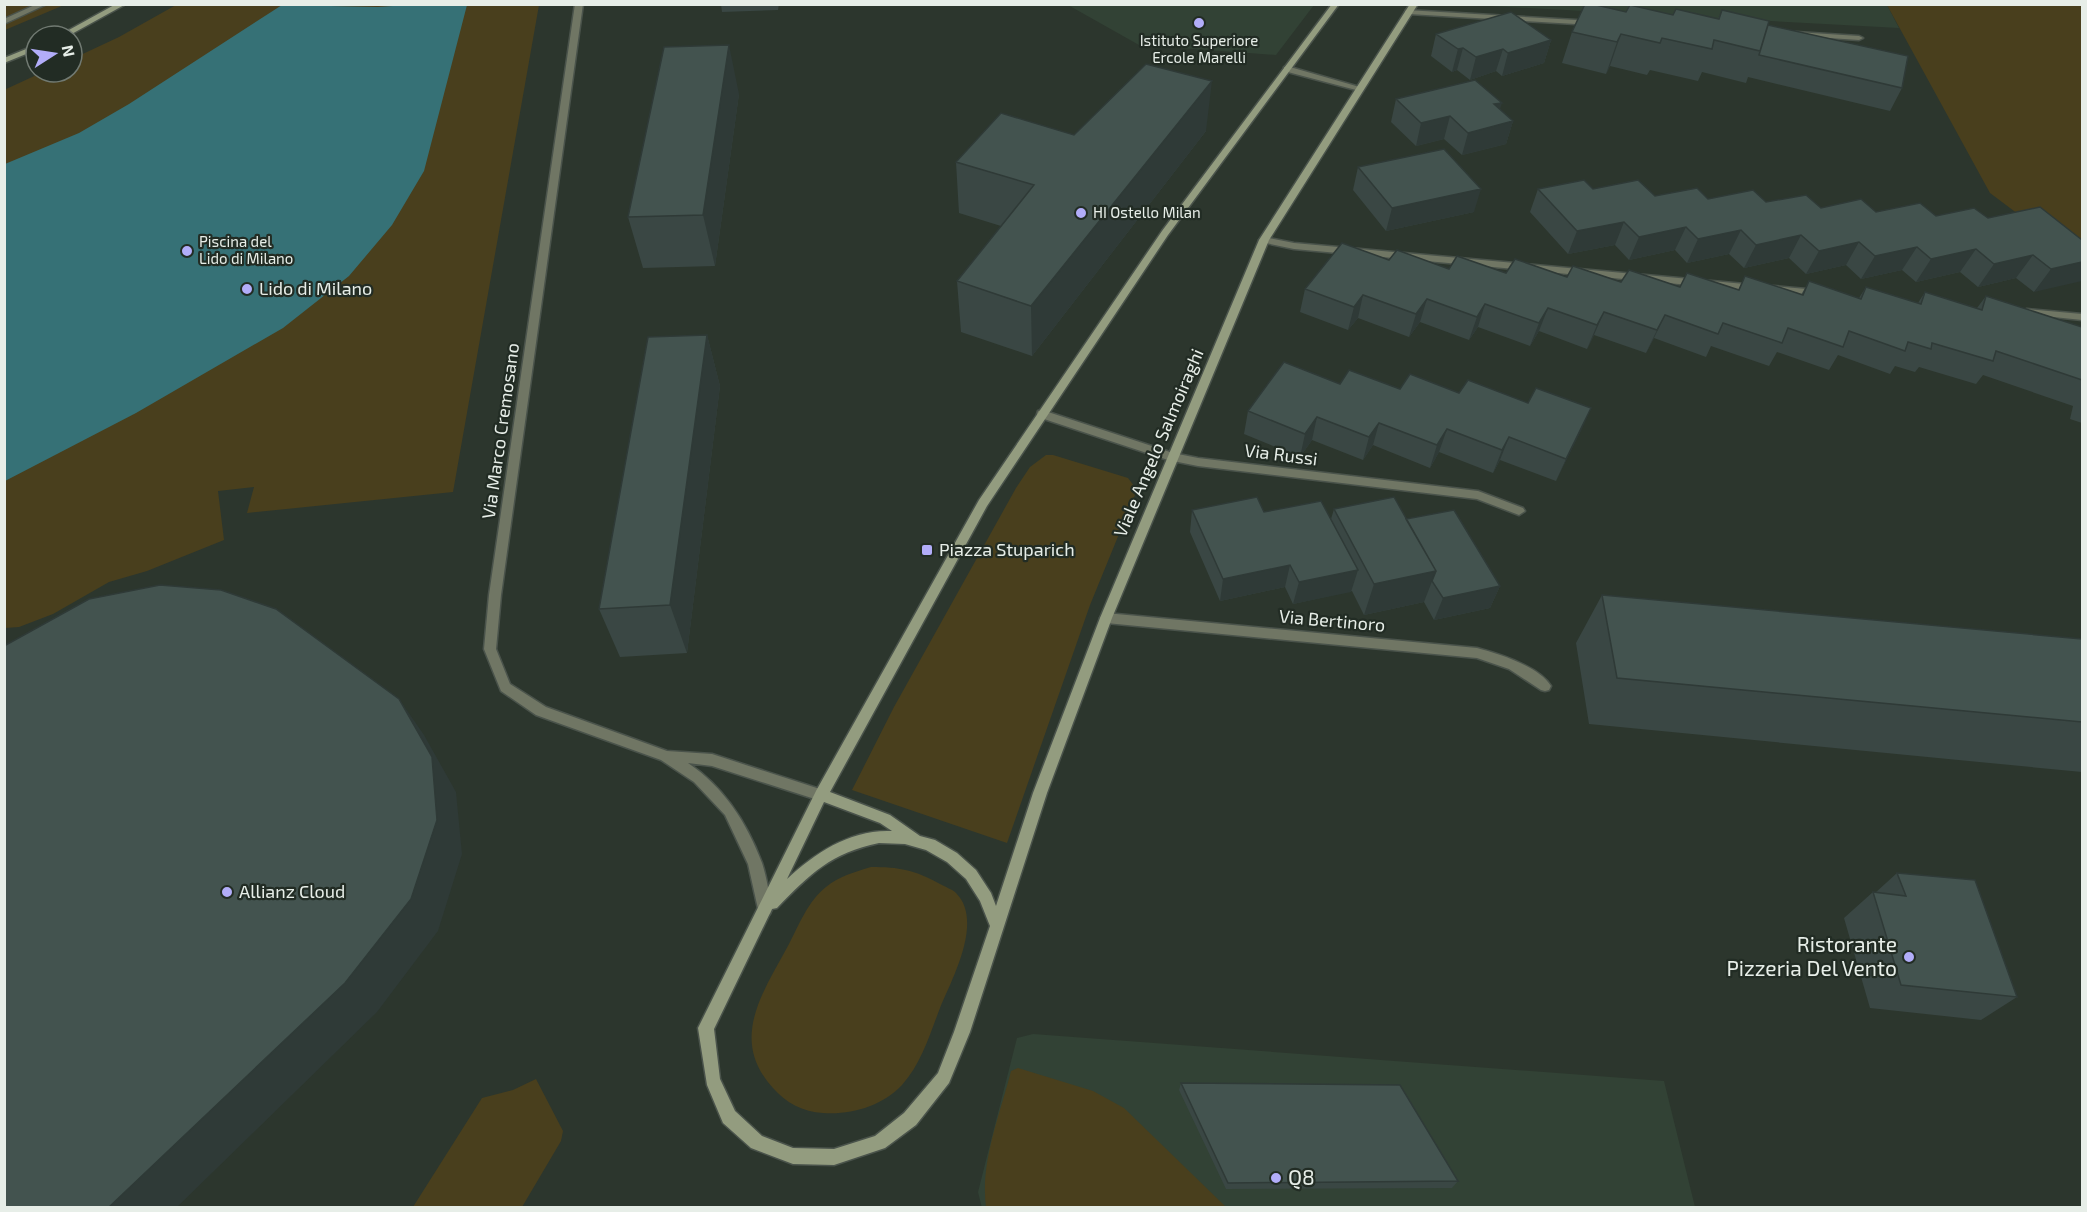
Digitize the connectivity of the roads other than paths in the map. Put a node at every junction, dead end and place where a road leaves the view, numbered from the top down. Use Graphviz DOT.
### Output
graph roads {
  1 [pos="44,4"];
  2 [pos="123,4"];
  3 [pos="579,4"];
  4 [pos="1336,4"];
  5 [pos="1411,8"];
  6 [pos="4,22"];
  7 [pos="1603,23"];
  8 [pos="84,24"];
  9 [pos="1789,34"];
  10 [pos="1859,38"];
  11 [pos="24,52"];
  12 [pos="4,61"];
  13 [pos="1287,69"];
  14 [pos="1359,88"];
  15 [pos="1264,240"];
  16 [pos="1832,295"];
  17 [pos="2011,311"];
  18 [pos="2082,317"];
  19 [pos="1042,414"];
  20 [pos="1172,457"];
  21 [pos="1519,511"];
  22 [pos="1106,618"];
  23 [pos="1545,686"];
  24 [pos="666,756"];
  25 [pos="821,795"];
  26 [pos="916,840"];
  27 [pos="765,909"];
  28 [pos="996,925"];
  1 -- 6 [label="street"];
  2 -- 8 [label="street"];
  3 -- 24 [label="street, Via Marco Cremosano"];
  4 -- 13 [label="street"];
  5 -- 7 [label="street"];
  5 -- 14 [label="street, Viale Angelo Salmoiraghi"];
  9 -- 10 [label="street"];
  11 -- 12 [label="street"];
  13 -- 14 [label="street"];
  13 -- 19 [label="street"];
  14 -- 15 [label="street, Viale Angelo Salmoiraghi"];
  15 -- 16 [label="street"];
  15 -- 20 [label="street, Viale Angelo Salmoiraghi"];
  17 -- 18 [label="street"];
  19 -- 20 [label="street, Via Russi"];
  19 -- 25 [label="street"];
  20 -- 21 [label="street, Via Russi"];
  20 -- 22 [label="street, Viale Angelo Salmoiraghi"];
  22 -- 23 [label="street, Via Bertinoro"];
  22 -- 28 [label="street, Viale Angelo Salmoiraghi"];
  24 -- 25 [label="street"];
  24 -- 27 [label="street"];
  25 -- 26 [label="street"];
  25 -- 27 [label="street"];
  26 -- 27 [label="street"];
  26 -- 28 [label="street"];
  27 -- 28 [label="street, Viale Angelo Salmoiraghi"];
}
